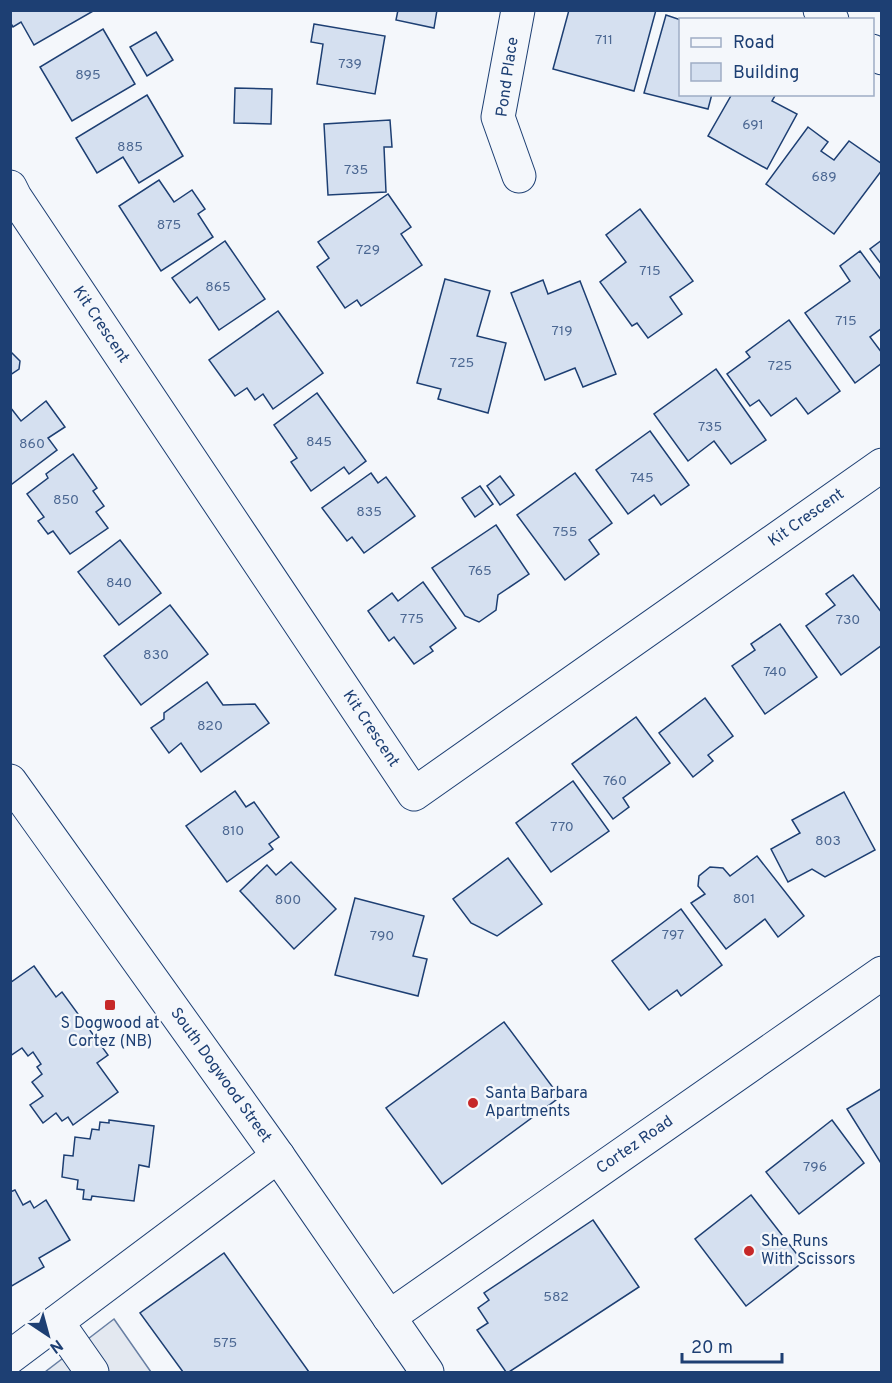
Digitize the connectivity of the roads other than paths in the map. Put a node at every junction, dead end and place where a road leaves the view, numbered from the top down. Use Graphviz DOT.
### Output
graph roads {
  1 [pos="518,10"];
  2 [pos="519,176"];
  3 [pos="10,187"];
  4 [pos="882,465"];
  5 [pos="10,782"];
  6 [pos="882,973"];
  7 [pos="278,1156"];
  8 [pos="389,1317"];
  9 [pos="57,1322"];
  10 [pos="10,1357"];
  11 [pos="92,1372"];
  12 [pos="427,1372"];
  1 -- 2 [label="street, Pond Place"];
  3 -- 4 [label="street, Kit Crescent"];
  5 -- 7 [label="street, South Dogwood Street"];
  6 -- 8 [label="street, Cortez Road"];
  7 -- 8 [label="street, South Dogwood Street"];
  7 -- 9 [label="street"];
  8 -- 12 [label="street, South Dogwood Street"];
  9 -- 10 [label="street"];
  9 -- 11 [label="street"];
}
